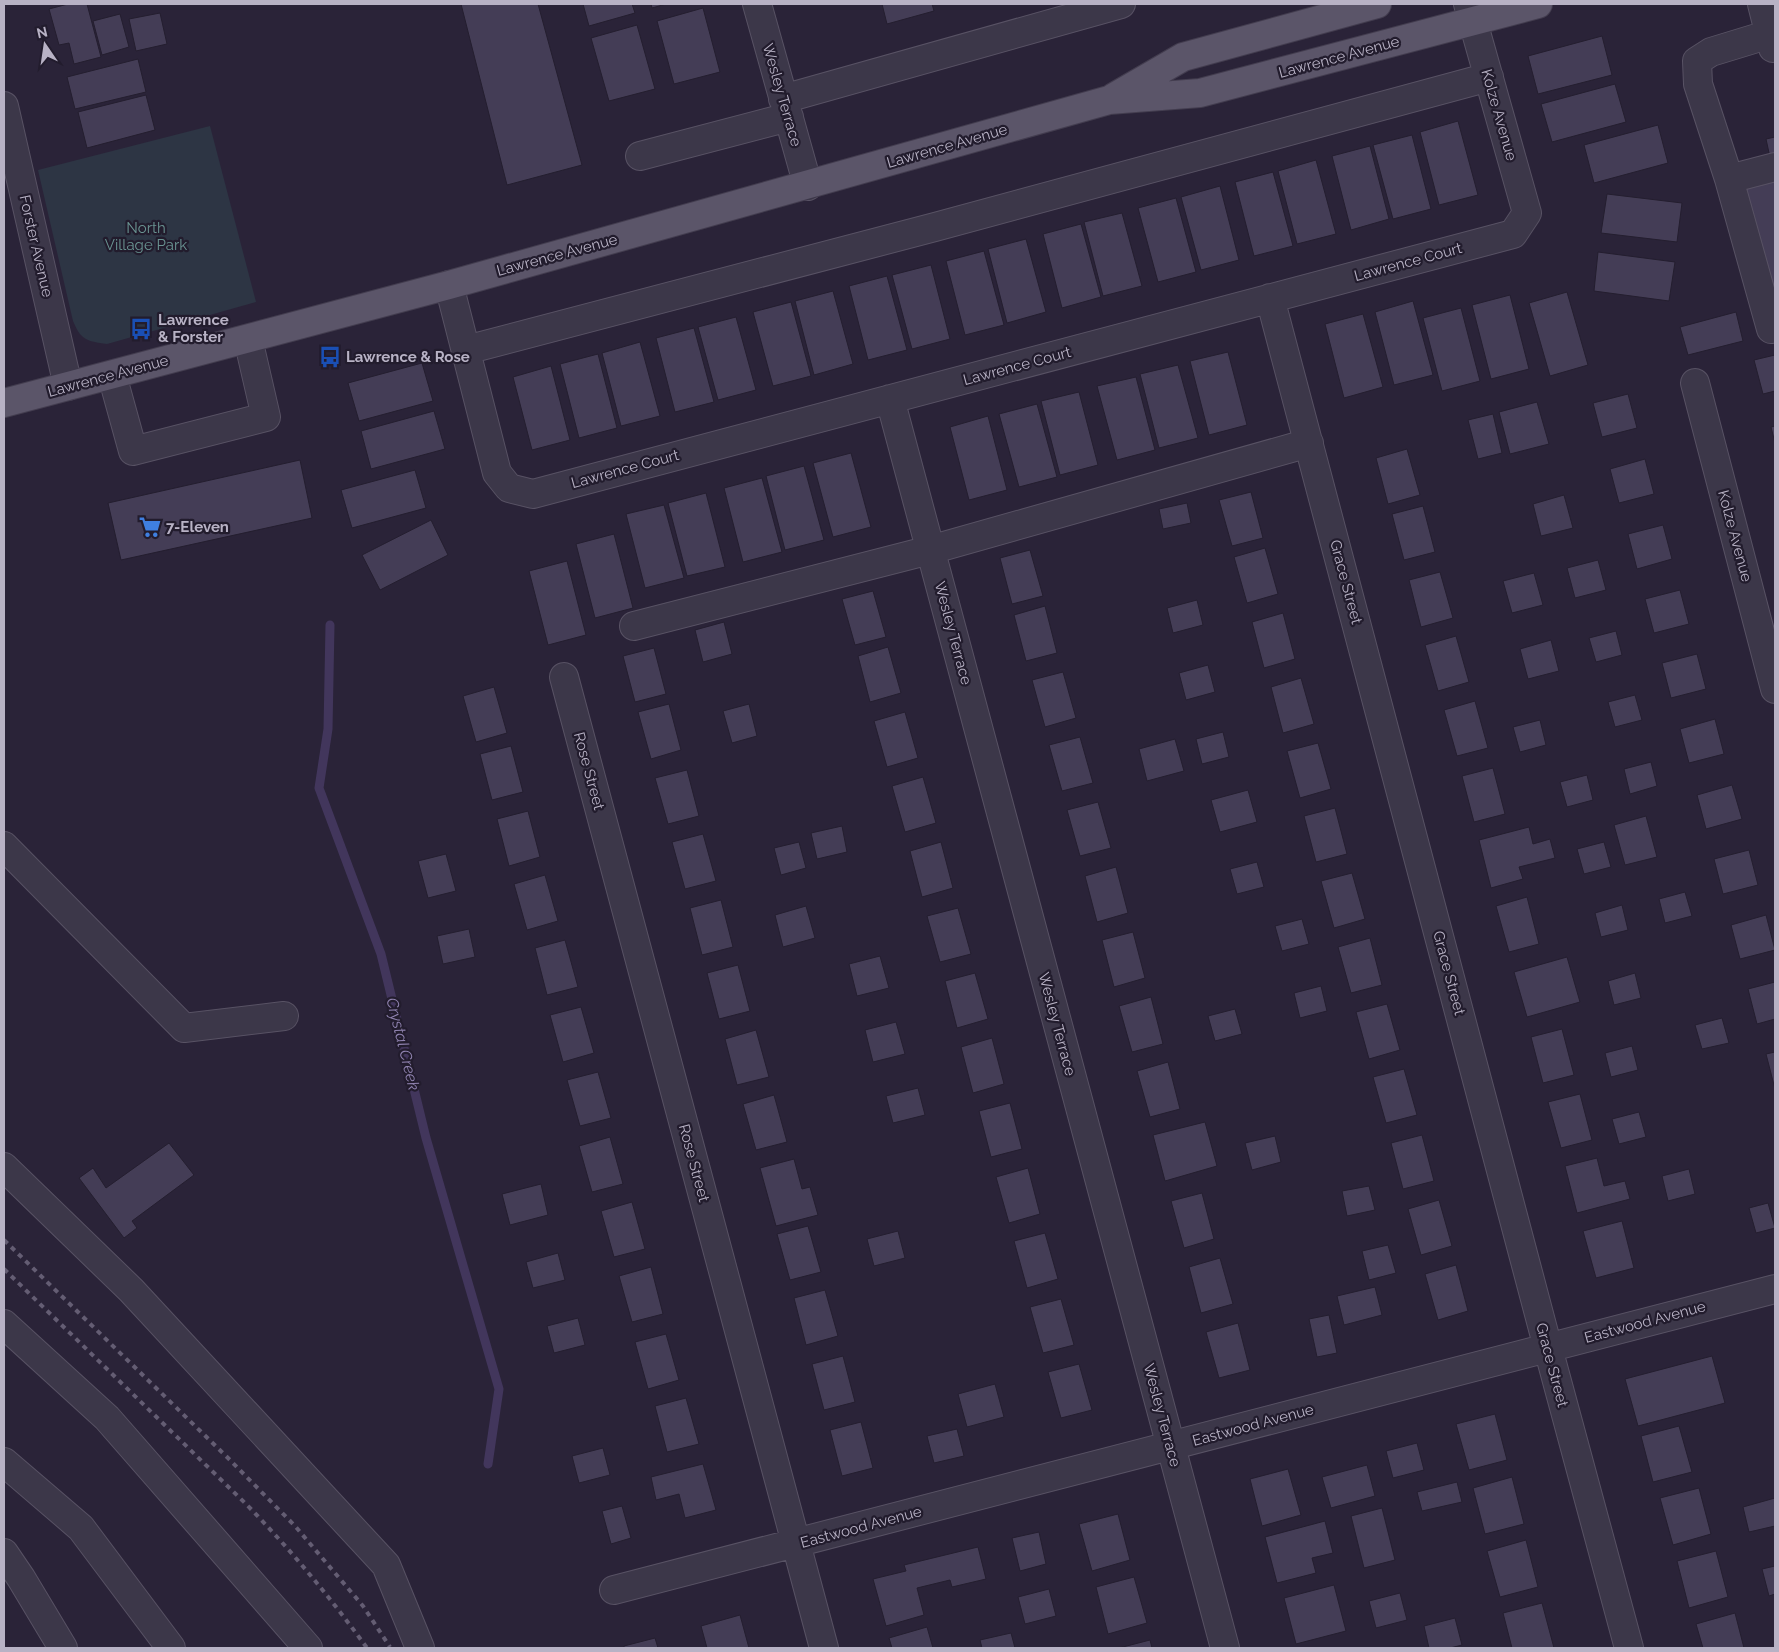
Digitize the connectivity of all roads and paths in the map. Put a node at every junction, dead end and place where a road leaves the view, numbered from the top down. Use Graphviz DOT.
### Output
graph roads {
  1 [pos="757,4"];
  2 [pos="1121,4"];
  3 [pos="1377,4"];
  4 [pos="1538,4"];
  5 [pos="1471,13"];
  6 [pos="1770,27"];
  7 [pos="1489,77"];
  8 [pos="1109,100"];
  9 [pos="4,106"];
  10 [pos="786,108"];
  11 [pos="640,156"];
  12 [pos="1775,167"];
  13 [pos="1729,178"];
  14 [pos="808,186"];
  15 [pos="1519,224"];
  16 [pos="449,285"];
  17 [pos="1270,298"];
  18 [pos="1775,328"];
  19 [pos="248,339"];
  20 [pos="466,350"];
  21 [pos="112,375"];
  22 [pos="1695,383"];
  23 [pos="68,386"];
  24 [pos="890,399"];
  25 [pos="4,403"];
  26 [pos="1309,443"];
  27 [pos="930,550"];
  28 [pos="634,626"];
  29 [pos="564,677"];
  30 [pos="1775,689"];
  31 [pos="4,846"];
  32 [pos="284,1016"];
  33 [pos="4,1167"];
  34 [pos="1775,1289"];
  35 [pos="4,1324"];
  36 [pos="1548,1348"];
  37 [pos="1170,1446"];
  38 [pos="4,1462"];
  39 [pos="796,1544"];
  40 [pos="4,1553"];
  41 [pos="614,1590"];
  42 [pos="63,1648"];
  43 [pos="171,1648"];
  44 [pos="308,1648"];
  45 [pos="420,1648"];
  46 [pos="824,1648"];
  47 [pos="1225,1648"];
  48 [pos="1629,1648"];
  1 -- 10 [label="street, Wesley Terrace"];
  2 -- 10 [label="street"];
  3 -- 8 [label="main road, Lawrence Avenue"];
  4 -- 5 [label="main road, Lawrence Avenue"];
  5 -- 7 [label="street, Kolze Avenue"];
  5 -- 8 [label="main road, Lawrence Avenue"];
  6 -- 13 [label="street"];
  7 -- 15 [label="street, Kolze Avenue"];
  7 -- 20 [label="street"];
  8 -- 14 [label="main road, Lawrence Avenue"];
  9 -- 23 [label="street, Forster Avenue"];
  10 -- 11 [label="street"];
  10 -- 14 [label="street, Wesley Terrace"];
  12 -- 13 [label="street"];
  13 -- 18 [label="street"];
  14 -- 16 [label="main road, Lawrence Avenue"];
  15 -- 17 [label="street, Lawrence Court"];
  16 -- 19 [label="main road, Lawrence Avenue"];
  16 -- 20 [label="street"];
  17 -- 24 [label="street, Lawrence Court"];
  17 -- 26 [label="street, Grace Street"];
  19 -- 21 [label="main road, Lawrence Avenue"];
  19 -- 21 [label="street"];
  20 -- 24 [label="street, Lawrence Court"];
  21 -- 23 [label="main road, Lawrence Avenue"];
  22 -- 30 [label="street, Kolze Avenue"];
  23 -- 25 [label="main road, Lawrence Avenue"];
  24 -- 27 [label="street, Wesley Terrace"];
  26 -- 27 [label="street"];
  26 -- 36 [label="street, Grace Street"];
  27 -- 28 [label="street"];
  27 -- 37 [label="street, Wesley Terrace"];
  29 -- 39 [label="street, Rose Street"];
  31 -- 32 [label="street"];
  33 -- 45 [label="street"];
  34 -- 36 [label="street, Eastwood Avenue"];
  35 -- 44 [label="street"];
  36 -- 37 [label="street, Eastwood Avenue"];
  36 -- 48 [label="street, Grace Street"];
  37 -- 39 [label="street, Eastwood Avenue"];
  37 -- 47 [label="street, Wesley Terrace"];
  38 -- 43 [label="street"];
  39 -- 41 [label="street, Eastwood Avenue"];
  39 -- 46 [label="street, Rose Street"];
  40 -- 42 [label="street"];
}
